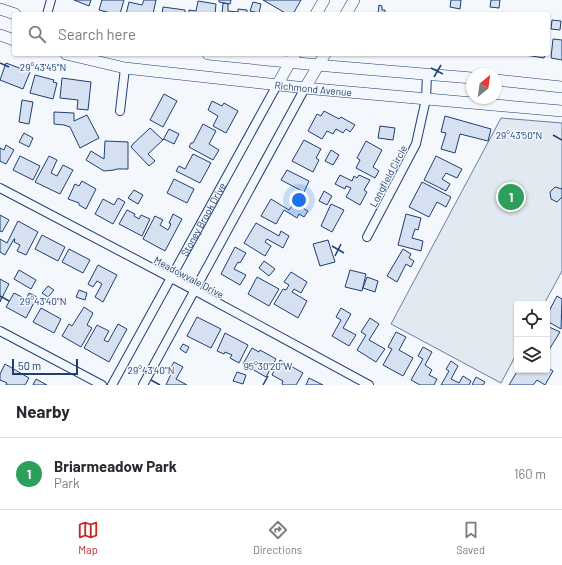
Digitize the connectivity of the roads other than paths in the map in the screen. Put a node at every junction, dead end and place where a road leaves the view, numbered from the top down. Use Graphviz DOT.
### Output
graph roads {
  1 [pos="51,0"];
  2 [pos="324,0"];
  3 [pos="354,0"];
  4 [pos="0,9"];
  5 [pos="47,12"];
  6 [pos="317,12"];
  7 [pos="347,12"];
  8 [pos="12,13"];
  9 [pos="0,35"];
  10 [pos="12,39"];
  11 [pos="74,56"];
  12 [pos="250,56"];
  13 [pos="324,56"];
  14 [pos="293,58"];
  15 [pos="319,65"];
  16 [pos="125,68"];
  17 [pos="427,74"];
  18 [pos="466,77"];
  19 [pos="502,81"];
  20 [pos="277,84"];
  21 [pos="562,87"];
  22 [pos="305,88"];
  23 [pos="426,99"];
  24 [pos="120,111"];
  25 [pos="562,111"];
  26 [pos="0,188"];
  27 [pos="367,237"];
  28 [pos="171,278"];
  29 [pos="194,290"];
  30 [pos="0,331"];
  31 [pos="102,385"];
  32 [pos="112,385"];
  33 [pos="143,385"];
  34 [pos="369,385"];
  1 -- 5 [label="street"];
  2 -- 6 [label="main road"];
  3 -- 7 [label="main road"];
  4 -- 8 [label="main road"];
  9 -- 10 [label="main road"];
  11 -- 16 [label="main road, Richmond Avenue"];
  12 -- 14 [label="main road"];
  13 -- 15 [label="main road"];
  14 -- 15 [label="main road"];
  14 -- 20 [label="main road, Stoney Brook Drive"];
  15 -- 17 [label="main road"];
  15 -- 22 [label="main road"];
  16 -- 20 [label="main road, Richmond Avenue"];
  16 -- 24 [label="street"];
  17 -- 18 [label="main road"];
  17 -- 23 [label="street, Longfield Circle"];
  19 -- 21 [label="main road"];
  20 -- 22 [label="main road, Richmond Avenue"];
  20 -- 28 [label="street, Stoney Brook Drive"];
  22 -- 23 [label="main road, Richmond Avenue"];
  22 -- 29 [label="street"];
  23 -- 25 [label="main road, Richmond Avenue"];
  23 -- 27 [label="street, Longfield Circle"];
  26 -- 28 [label="street, Meadowvale Drive"];
  28 -- 29 [label="street, Meadowvale Drive"];
  28 -- 32 [label="street, Stoney Brook Drive"];
  29 -- 33 [label="street"];
  29 -- 34 [label="street, Meadowvale Drive"];
  30 -- 31 [label="street"];
}
